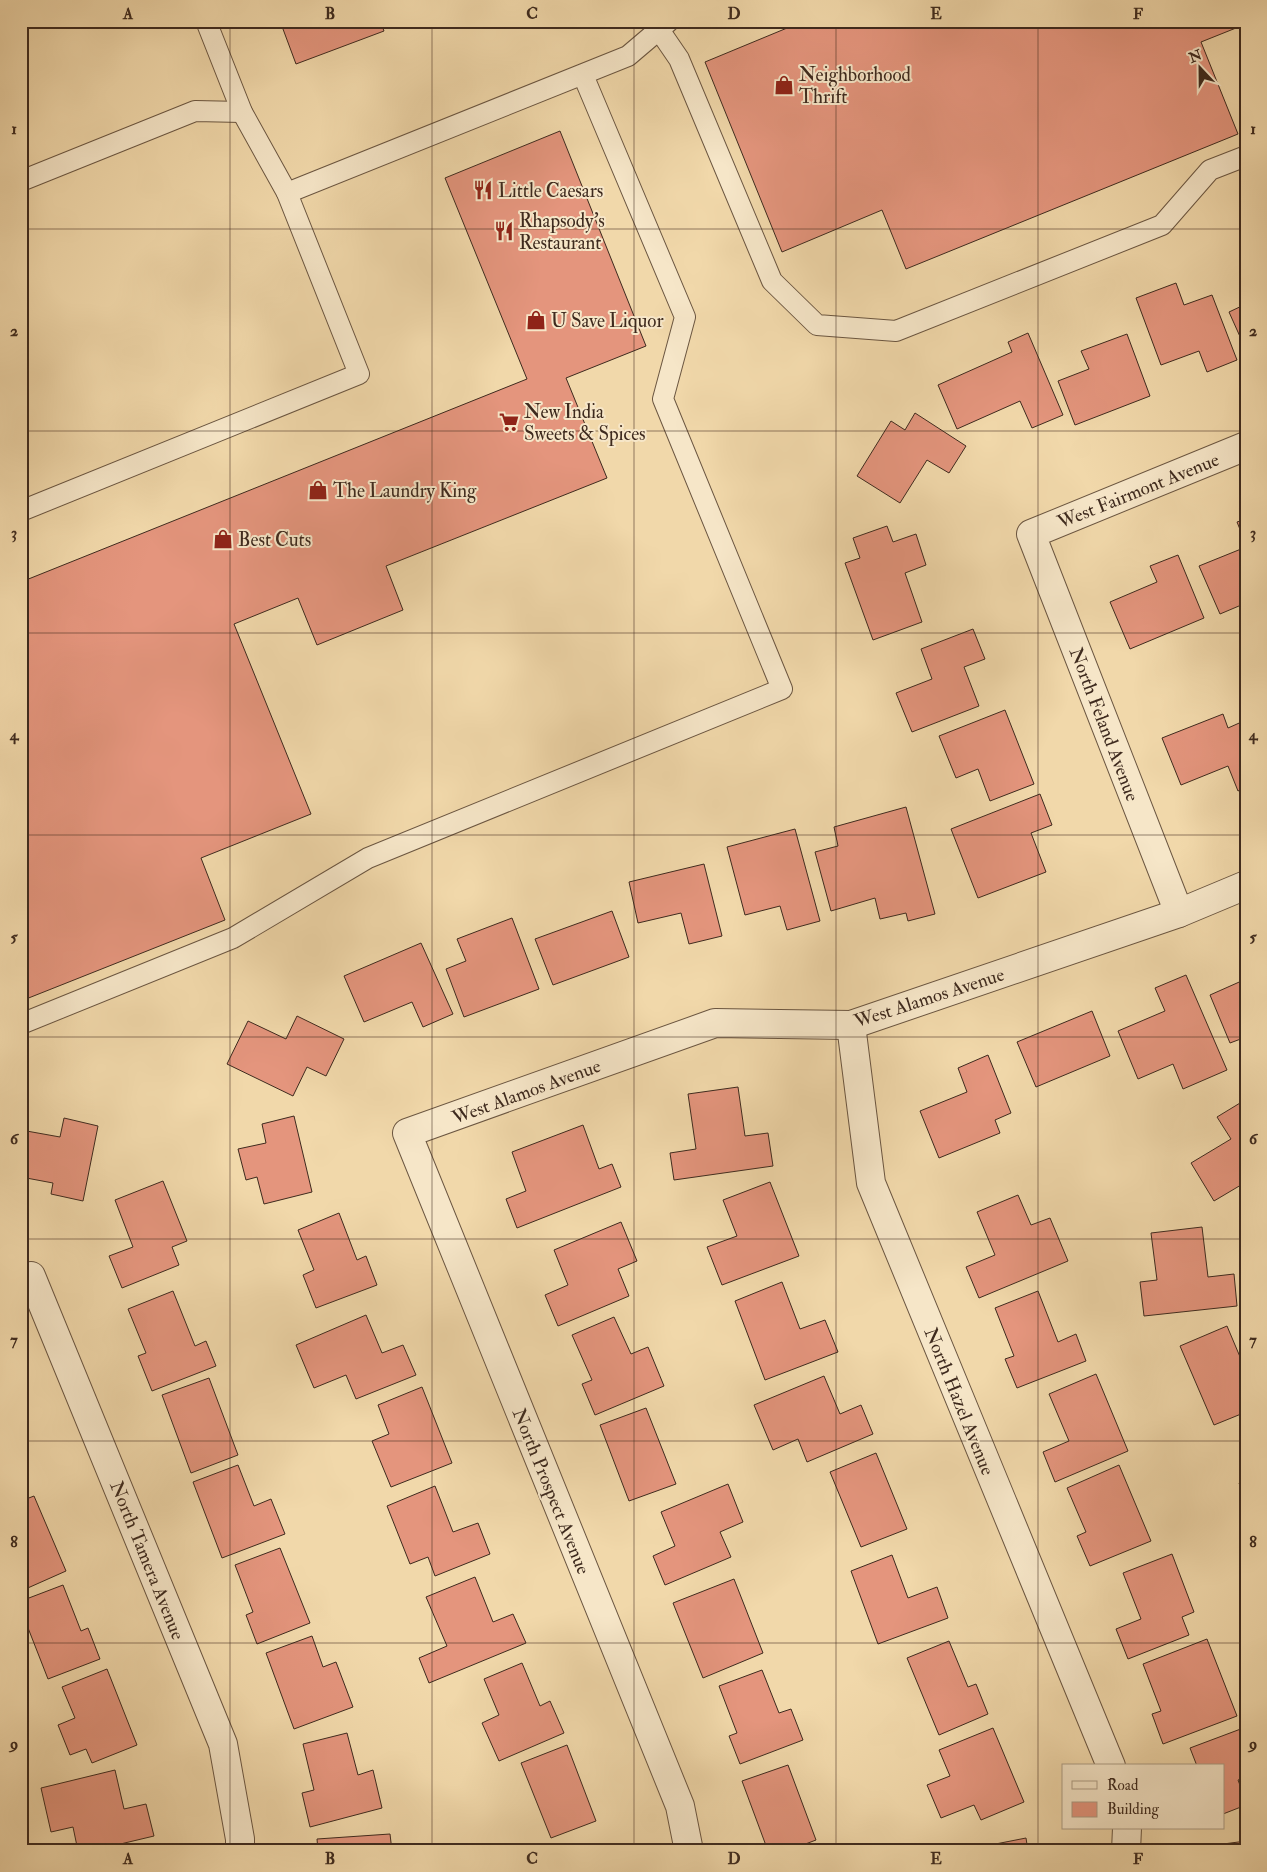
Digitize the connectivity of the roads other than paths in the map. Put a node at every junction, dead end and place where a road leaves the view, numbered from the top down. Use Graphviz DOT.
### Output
graph roads {
  1 [pos="206,21"];
  2 [pos="660,24"];
  3 [pos="583,75"];
  4 [pos="242,112"];
  5 [pos="1246,156"];
  6 [pos="21,182"];
  7 [pos="287,193"];
  8 [pos="1246,446"];
  9 [pos="21,511"];
  10 [pos="1031,534"];
  11 [pos="1246,885"];
  12 [pos="1179,913"];
  13 [pos="21,1024"];
  14 [pos="851,1025"];
  15 [pos="407,1134"];
  16 [pos="26,1278"];
  17 [pos="1110,1764"];
  18 [pos="1127,1830"];
  19 [pos="240,1851"];
  20 [pos="689,1851"];
  21 [pos="1126,1851"];
  1 -- 4 [label="lane"];
  2 -- 3 [label="lane"];
  2 -- 5 [label="lane"];
  3 -- 7 [label="lane"];
  3 -- 13 [label="lane"];
  4 -- 6 [label="lane"];
  4 -- 7 [label="lane"];
  7 -- 9 [label="lane"];
  8 -- 10 [label="street, West Fairmont Avenue"];
  10 -- 12 [label="street, North Feland Avenue"];
  11 -- 12 [label="street, West Alamos Avenue"];
  12 -- 14 [label="street, West Alamos Avenue"];
  14 -- 15 [label="street, West Alamos Avenue"];
  14 -- 17 [label="street, North Hazel Avenue"];
  15 -- 20 [label="street, North Prospect Avenue"];
  16 -- 19 [label="street, North Tamera Avenue"];
  18 -- 21 [label="street"];
}
